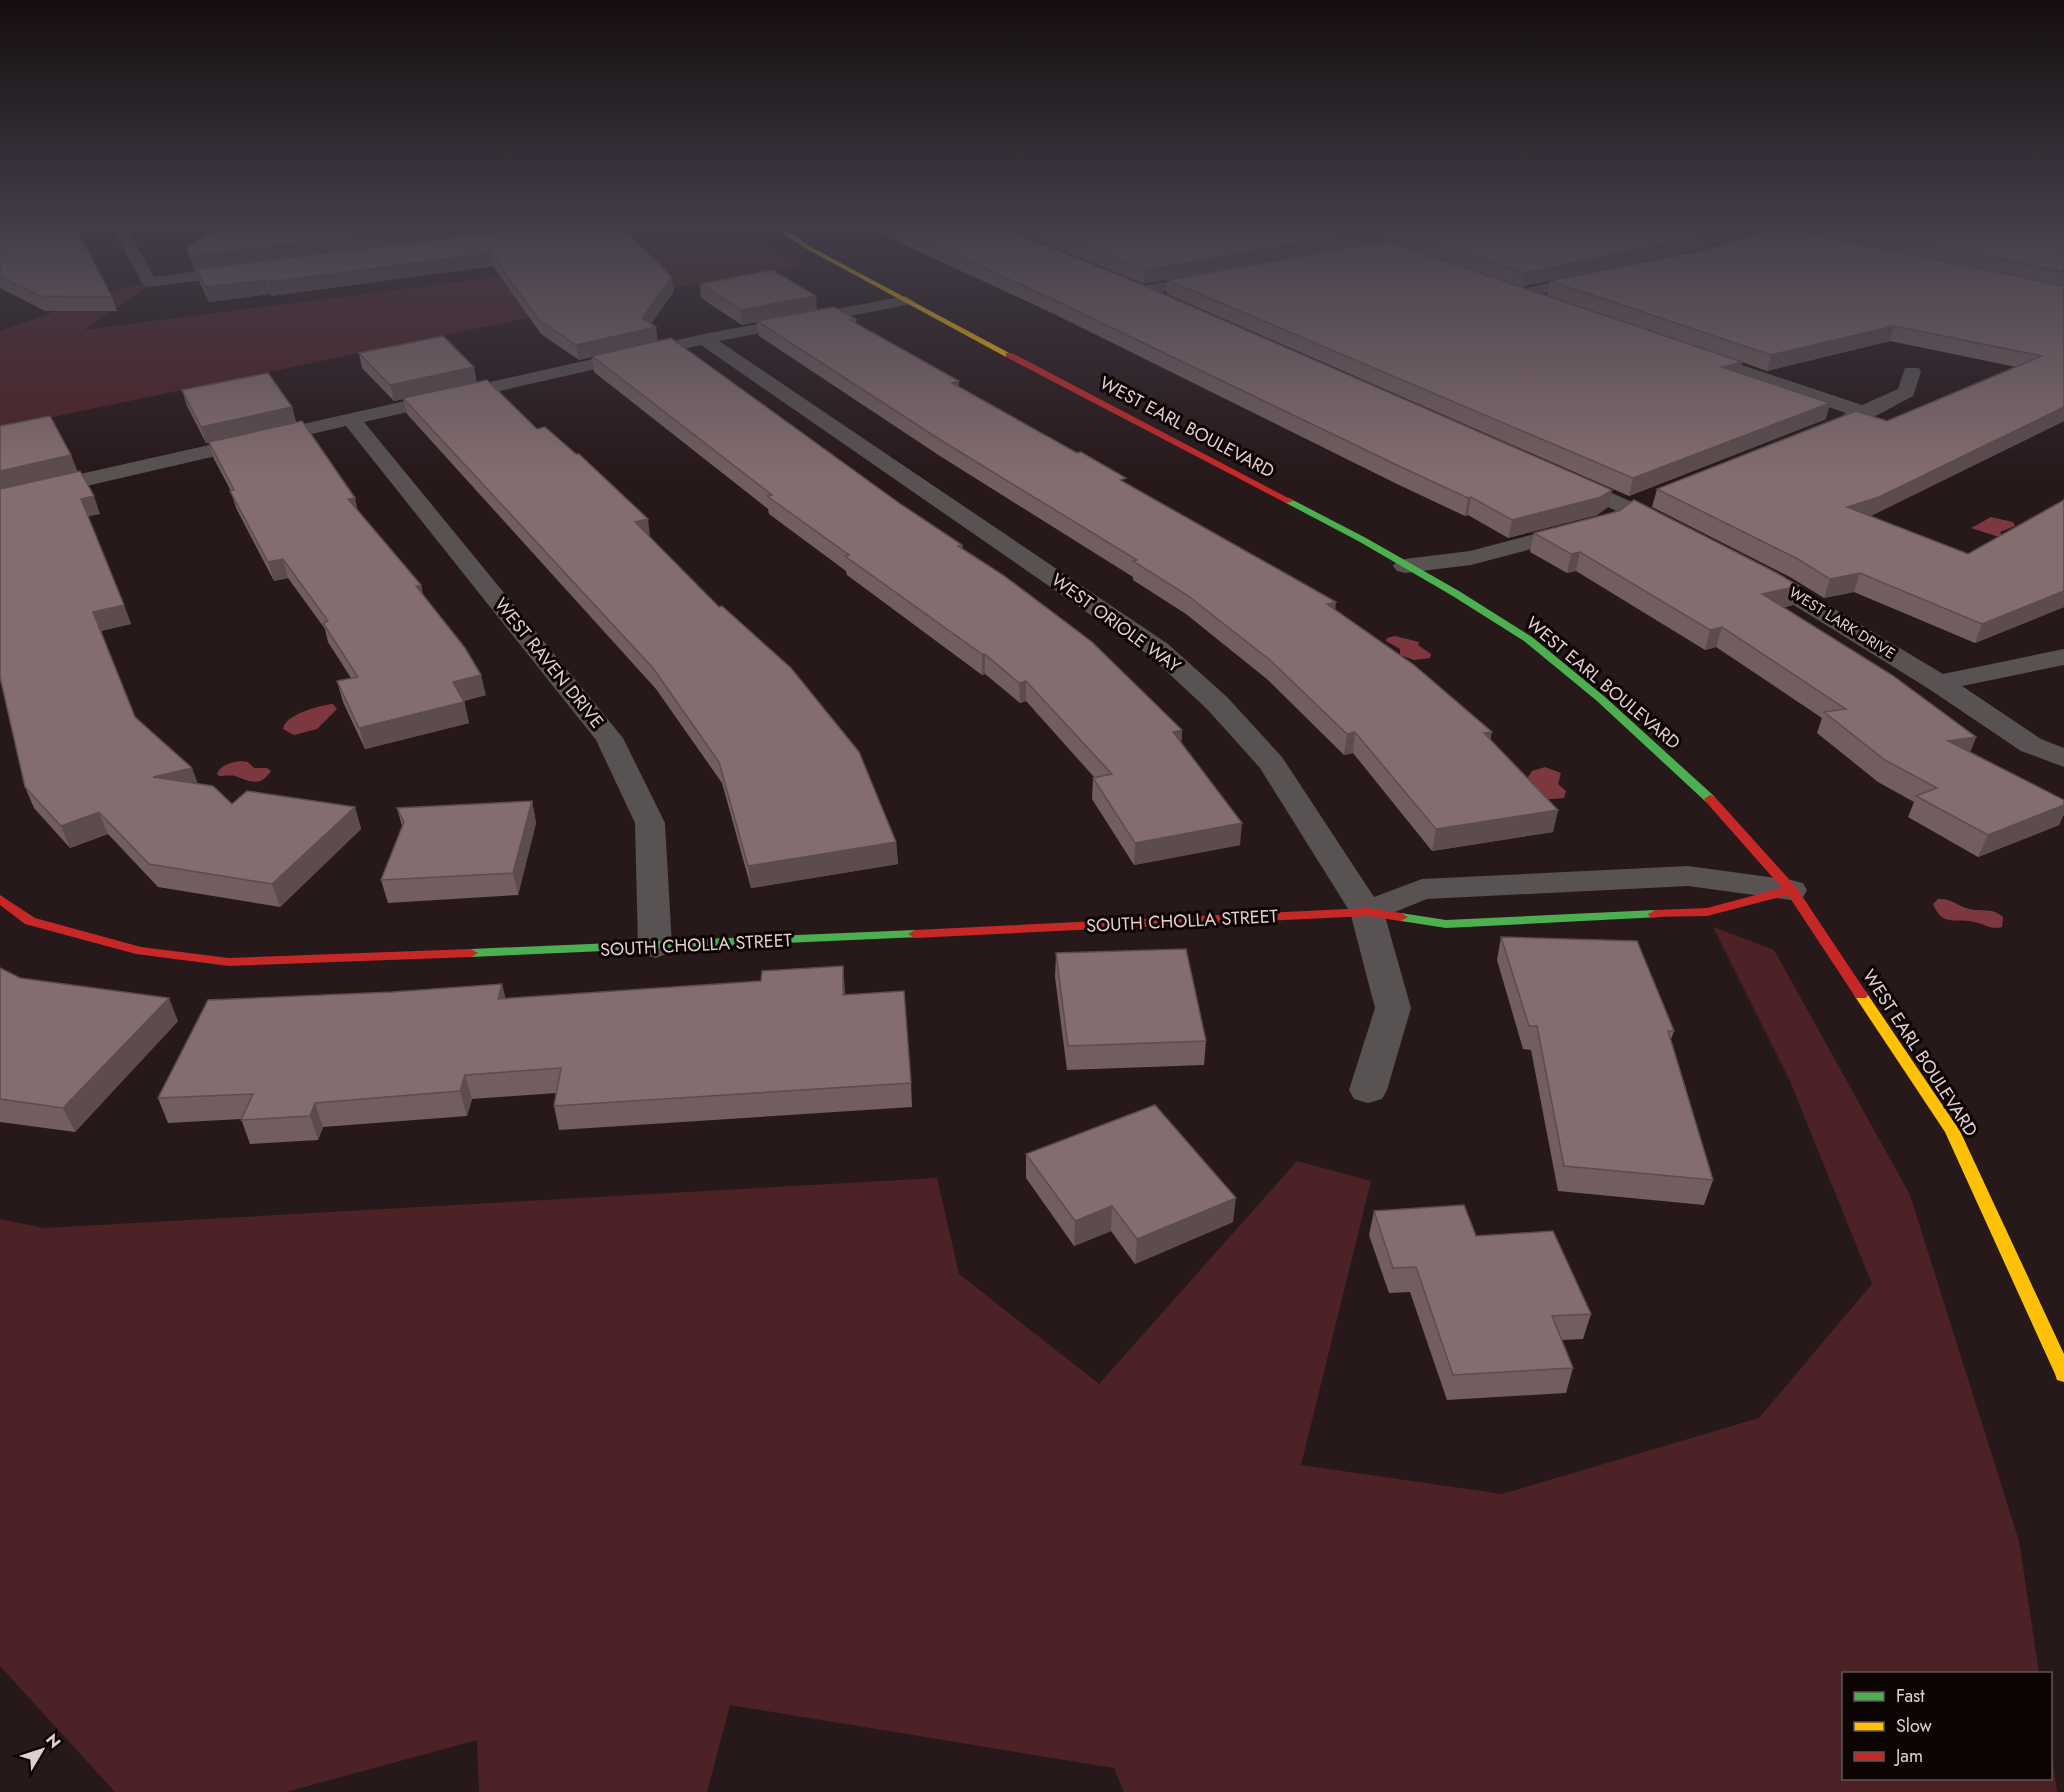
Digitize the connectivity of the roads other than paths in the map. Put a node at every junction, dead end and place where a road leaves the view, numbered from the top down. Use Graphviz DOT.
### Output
graph roads {
  1 [pos="860,310"];
  2 [pos="922,310"];
  3 [pos="704,339"];
  4 [pos="1685,351"];
  5 [pos="1912,372"];
  6 [pos="1865,413"];
  7 [pos="351,419"];
  8 [pos="1822,430"];
  9 [pos="1547,471"];
  10 [pos="0,499"];
  11 [pos="1638,503"];
  12 [pos="1681,534"];
  13 [pos="1740,564"];
  14 [pos="1405,566"];
  15 [pos="2064,657"];
  16 [pos="1939,683"];
  17 [pos="2064,758"];
  18 [pos="1791,890"];
  19 [pos="0,899"];
  20 [pos="1367,912"];
  21 [pos="655,947"];
  22 [pos="1368,1090"];
  23 [pos="2064,1374"];
  1 -- 3 [label="street"];
  2 -- 14 [label="street, WEST EARL BOULEVARD"];
  3 -- 7 [label="street"];
  3 -- 20 [label="street, WEST ORIOLE WAY"];
  4 -- 6 [label="street"];
  5 -- 6 [label="street"];
  6 -- 8 [label="street"];
  7 -- 10 [label="street"];
  7 -- 21 [label="street, WEST RAVEN DRIVE"];
  9 -- 11 [label="street"];
  11 -- 12 [label="street"];
  11 -- 14 [label="street"];
  11 -- 14 [label="street"];
  13 -- 16 [label="street, WEST LARK DRIVE"];
  14 -- 18 [label="street, WEST EARL BOULEVARD"];
  15 -- 16 [label="street"];
  16 -- 17 [label="street, WEST LARK DRIVE"];
  18 -- 20 [label="street, SOUTH CHOLLA STREET"];
  18 -- 23 [label="street, WEST EARL BOULEVARD"];
  19 -- 21 [label="street, SOUTH CHOLLA STREET"];
  20 -- 21 [label="street, SOUTH CHOLLA STREET"];
  20 -- 22 [label="street, WEST ORIOLE WAY"];
}
